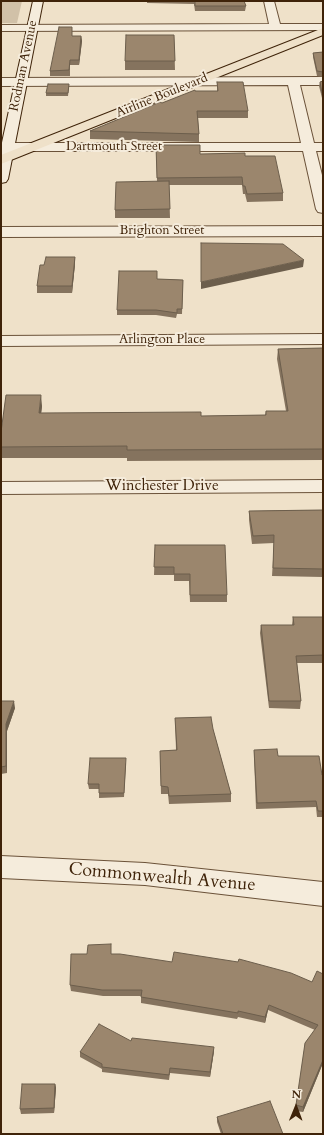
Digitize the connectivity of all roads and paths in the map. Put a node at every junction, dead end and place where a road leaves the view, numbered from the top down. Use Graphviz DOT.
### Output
graph roads {
  1 [pos="38,1"];
  2 [pos="269,1"];
  3 [pos="323,22"];
  4 [pos="275,27"];
  5 [pos="309,27"];
  6 [pos="323,27"];
  7 [pos="1,28"];
  8 [pos="33,28"];
  9 [pos="323,31"];
  10 [pos="197,81"];
  11 [pos="292,81"];
  12 [pos="323,81"];
  13 [pos="1,82"];
  14 [pos="21,82"];
  15 [pos="171,82"];
  16 [pos="33,147"];
  17 [pos="308,147"];
  18 [pos="323,147"];
  19 [pos="3,152"];
  20 [pos="1,179"];
  21 [pos="323,208"];
  22 [pos="323,231"];
  23 [pos="1,232"];
  24 [pos="323,339"];
  25 [pos="1,341"];
  26 [pos="323,486"];
  27 [pos="1,488"];
  28 [pos="1,867"];
  29 [pos="323,894"];
  1 -- 8 [label="street, Rodman Avenue"];
  2 -- 4 [label="street"];
  3 -- 5 [label="main road, Airline Boulevard"];
  4 -- 5 [label="street"];
  4 -- 8 [label="street"];
  5 -- 6 [label="street"];
  5 -- 15 [label="main road, Airline Boulevard"];
  7 -- 8 [label="street"];
  8 -- 14 [label="street, Rodman Avenue"];
  9 -- 10 [label="main road, Airline Boulevard"];
  10 -- 11 [label="street"];
  10 -- 15 [label="street"];
  10 -- 16 [label="main road, Airline Boulevard"];
  11 -- 12 [label="street"];
  11 -- 17 [label="street"];
  13 -- 14 [label="street"];
  14 -- 15 [label="street"];
  14 -- 19 [label="street, Rodman Avenue"];
  15 -- 19 [label="main road, Airline Boulevard"];
  16 -- 17 [label="street, Dartmouth Street"];
  16 -- 19 [label="street, Dartmouth Street"];
  17 -- 18 [label="street, Dartmouth Street"];
  17 -- 21 [label="street"];
  19 -- 20 [label="street, Rodman Avenue"];
  22 -- 23 [label="street, Brighton Street"];
  24 -- 25 [label="street, Arlington Place"];
  26 -- 27 [label="street, Winchester Drive"];
  28 -- 29 [label="street, Commonwealth Avenue"];
}
